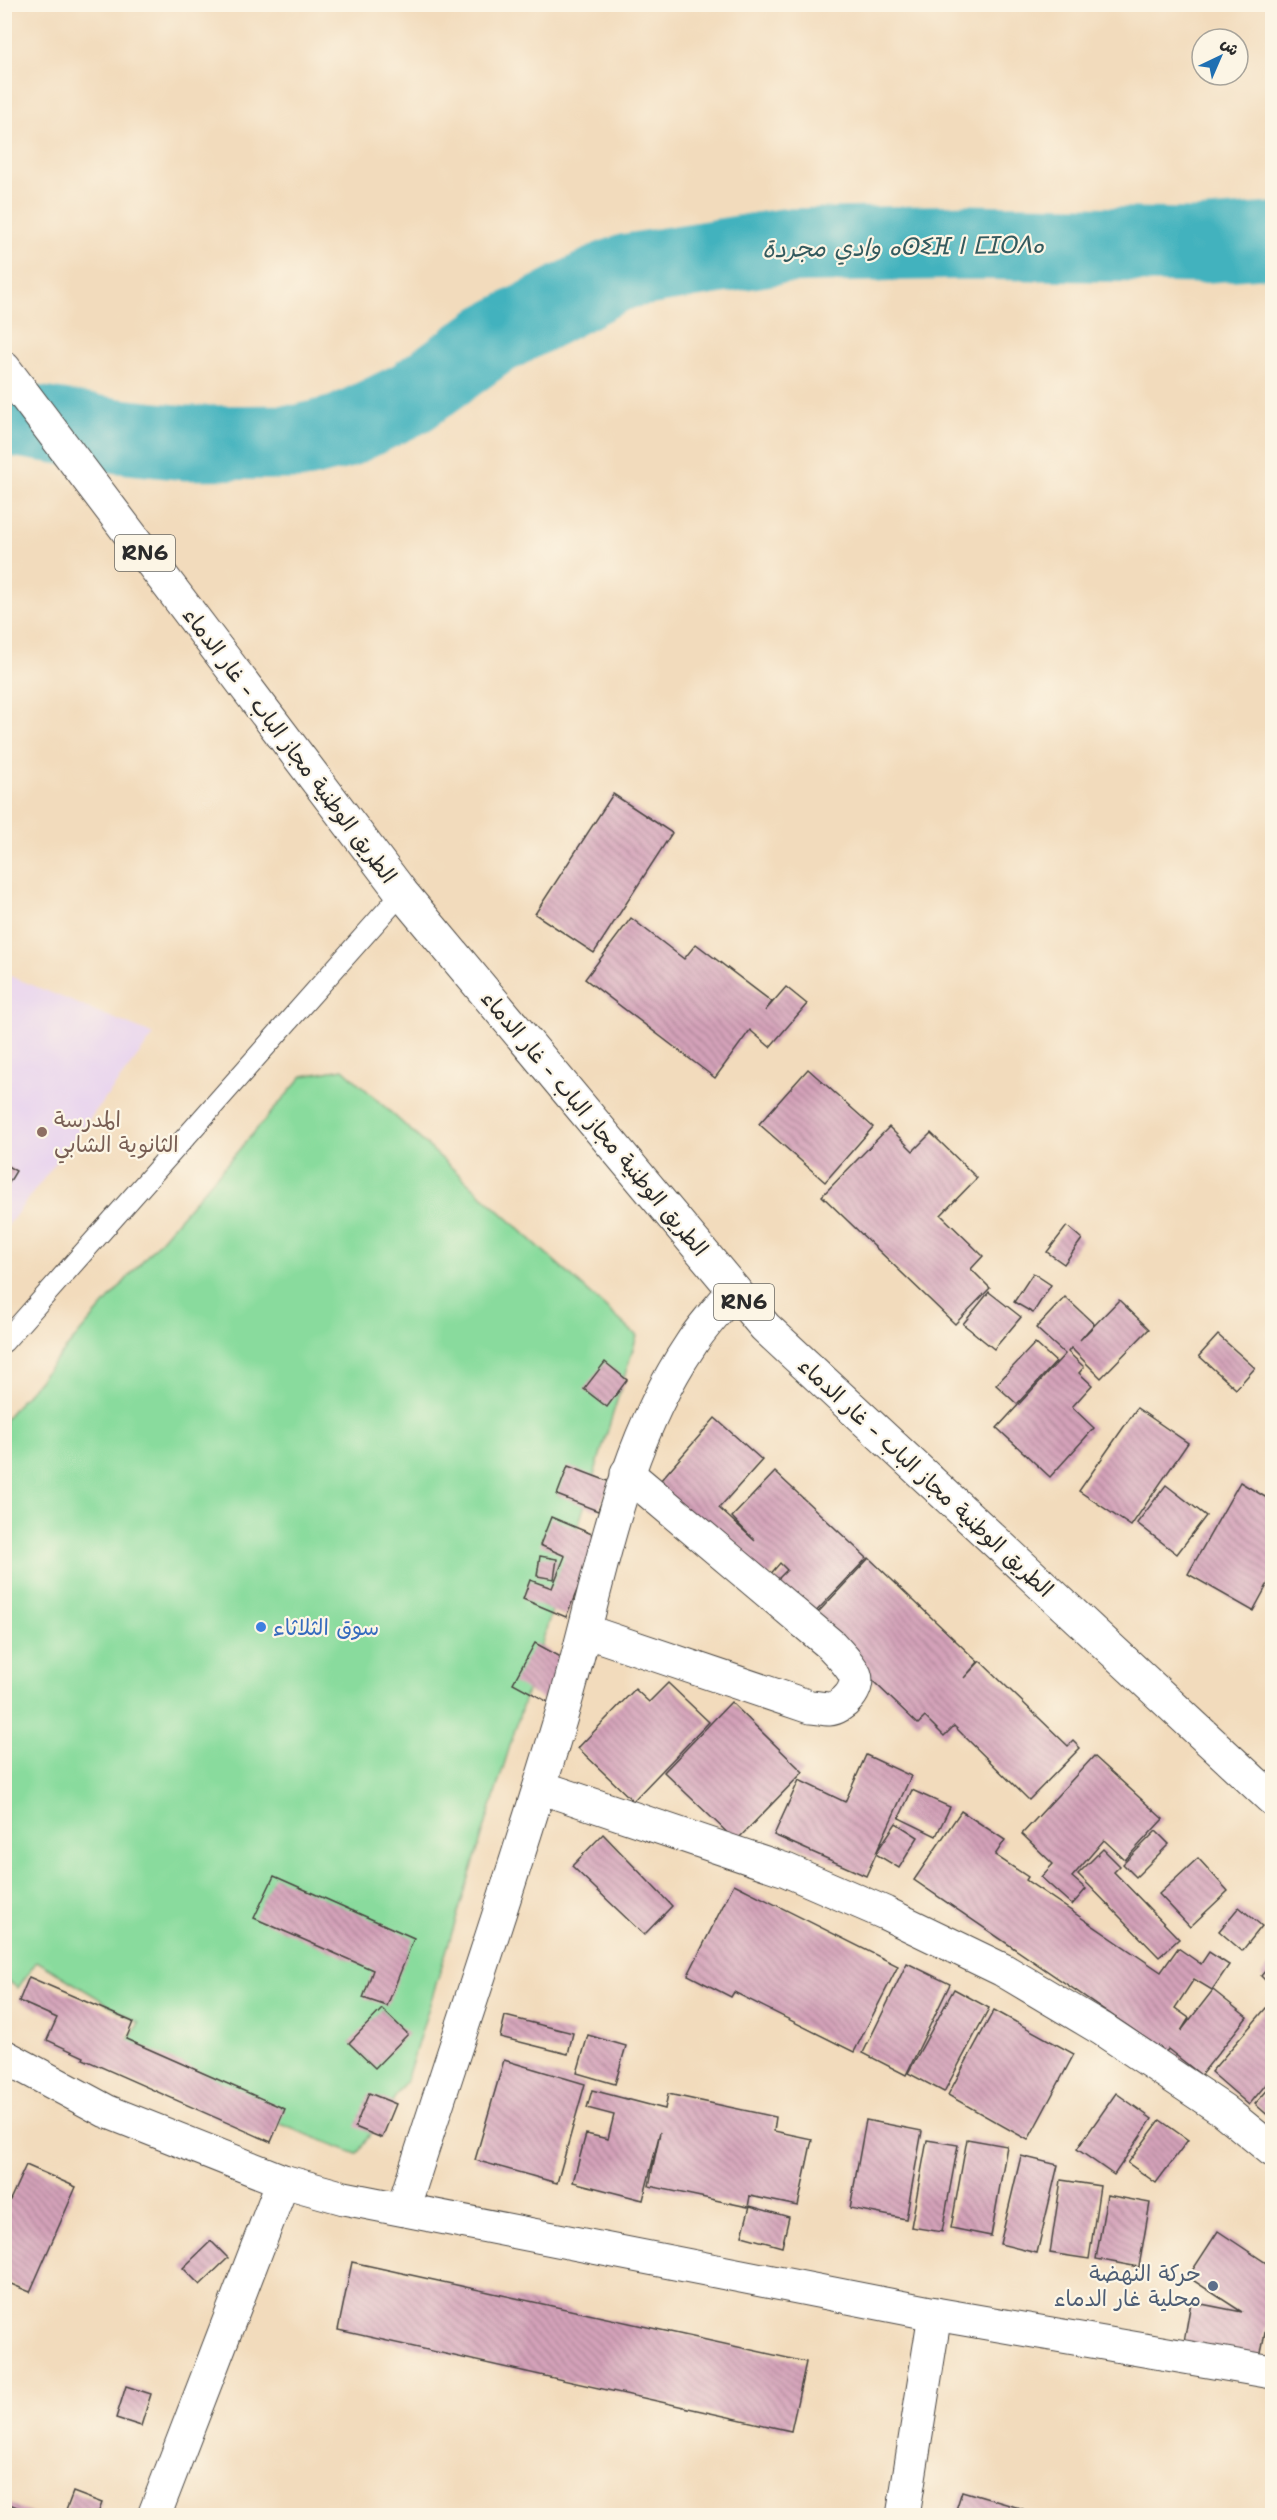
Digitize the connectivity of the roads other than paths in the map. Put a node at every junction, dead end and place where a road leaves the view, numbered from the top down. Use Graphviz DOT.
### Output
graph roads {
  1 [pos="4,368"];
  2 [pos="402,892"];
  3 [pos="734,1290"];
  4 [pos="4,1342"];
  5 [pos="627,1473"];
  6 [pos="585,1631"];
  7 [pos="540,1787"];
  8 [pos="1272,1799"];
  9 [pos="4,2055"];
  10 [pos="1272,2150"];
  11 [pos="283,2181"];
  12 [pos="403,2210"];
  13 [pos="935,2314"];
  14 [pos="1272,2372"];
  15 [pos="154,2516"];
  16 [pos="903,2516"];
  1 -- 2 [label="street, الطريق الوطنية مجاز الباب - غار الدماء / RN6"];
  2 -- 3 [label="street, الطريق الوطنية مجاز الباب - غار الدماء / RN6"];
  2 -- 4 [label="lane"];
  3 -- 5 [label="street"];
  3 -- 8 [label="street, الطريق الوطنية مجاز الباب - غار الدماء / RN6"];
  5 -- 6 [label="street"];
  5 -- 6 [label="street"];
  6 -- 7 [label="street"];
  7 -- 10 [label="street"];
  7 -- 12 [label="street"];
  9 -- 11 [label="street"];
  11 -- 12 [label="street"];
  11 -- 15 [label="street"];
  12 -- 13 [label="street"];
  13 -- 14 [label="street"];
  13 -- 16 [label="street"];
}
